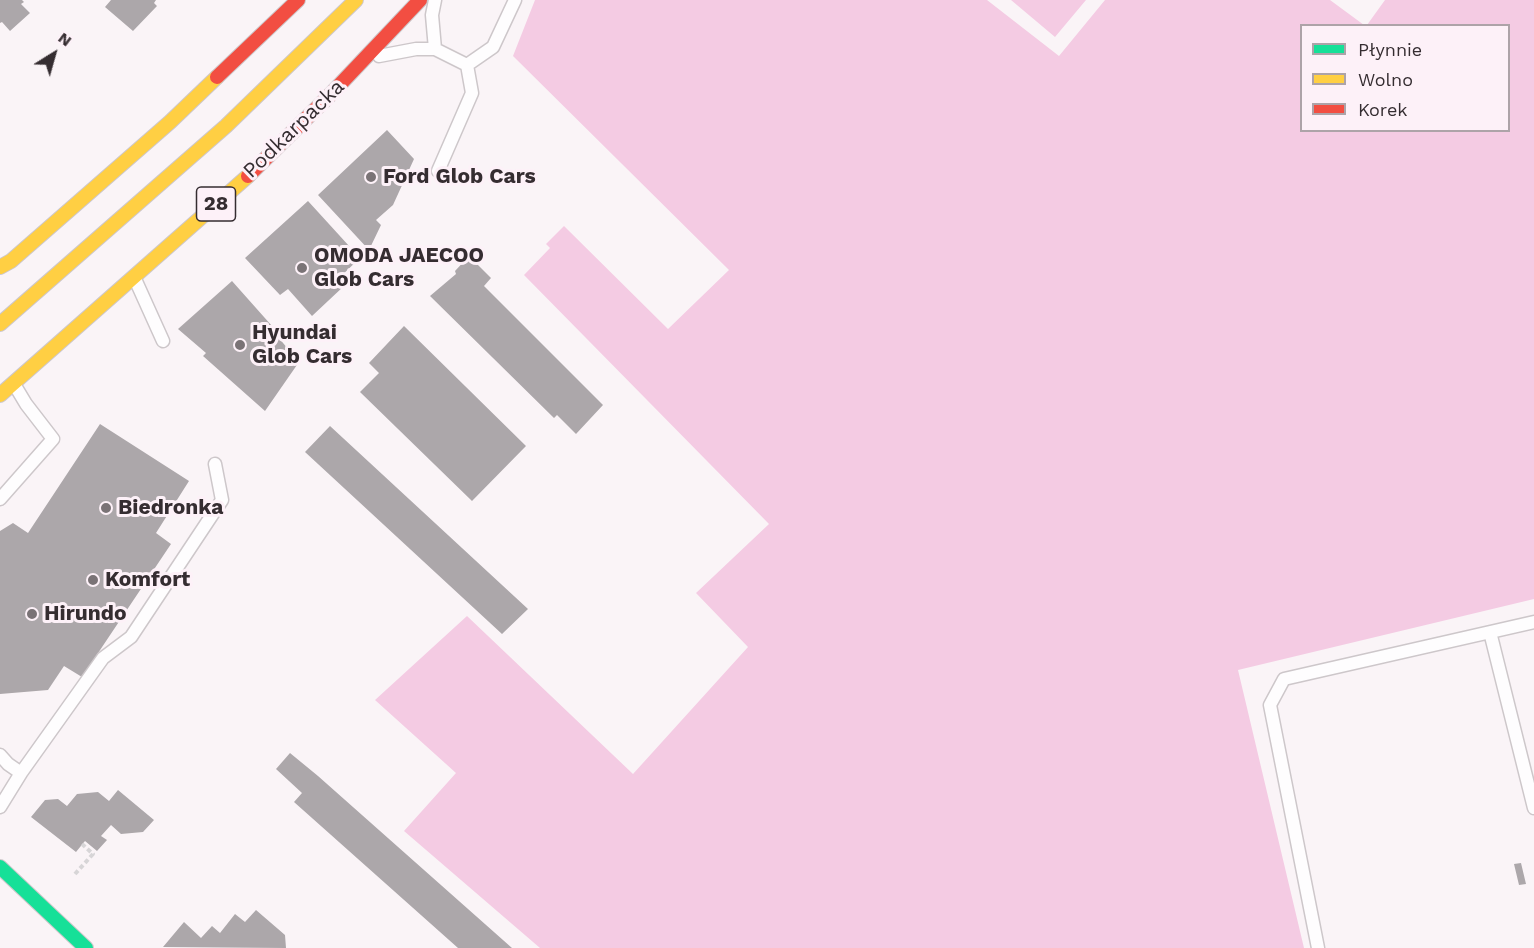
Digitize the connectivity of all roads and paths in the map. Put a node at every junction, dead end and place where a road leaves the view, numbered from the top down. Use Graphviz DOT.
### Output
graph roads {
  1 [pos="298,0"];
  2 [pos="356,0"];
  3 [pos="420,0"];
  4 [pos="435,0"];
  5 [pos="515,0"];
  6 [pos="435,49"];
  7 [pos="467,65"];
  8 [pos="359,66"];
  9 [pos="438,171"];
  10 [pos="0,267"];
  11 [pos="134,277"];
  12 [pos="0,324"];
  13 [pos="163,341"];
  14 [pos="13,383"];
  15 [pos="0,395"];
  16 [pos="215,464"];
  17 [pos="0,499"];
  18 [pos="1534,622"];
  19 [pos="1490,632"];
  20 [pos="0,754"];
  21 [pos="21,773"];
  22 [pos="0,807"];
  23 [pos="1534,808"];
  24 [pos="82,844"];
  25 [pos="0,867"];
  26 [pos="75,874"];
  27 [pos="86,948"];
  28 [pos="1318,948"];
  1 -- 10 [label="main road"];
  2 -- 12 [label="main road, 28"];
  3 -- 8 [label="main road, Podkarpacka / 28"];
  4 -- 6 [label="lane"];
  5 -- 7 [label="lane"];
  6 -- 7 [label="lane"];
  6 -- 8 [label="lane"];
  7 -- 9 [label="lane"];
  8 -- 11 [label="main road, Podkarpacka / 28"];
  11 -- 13 [label="lane"];
  11 -- 14 [label="main road, Podkarpacka / 28"];
  14 -- 15 [label="main road, Podkarpacka / 28"];
  14 -- 17 [label="lane"];
  16 -- 21 [label="lane"];
  18 -- 19 [label="lane"];
  19 -- 23 [label="lane"];
  19 -- 28 [label="lane"];
  20 -- 21 [label="lane"];
  21 -- 22 [label="lane"];
  24 -- 26 [label="path"];
  25 -- 27 [label="main road"];
}
